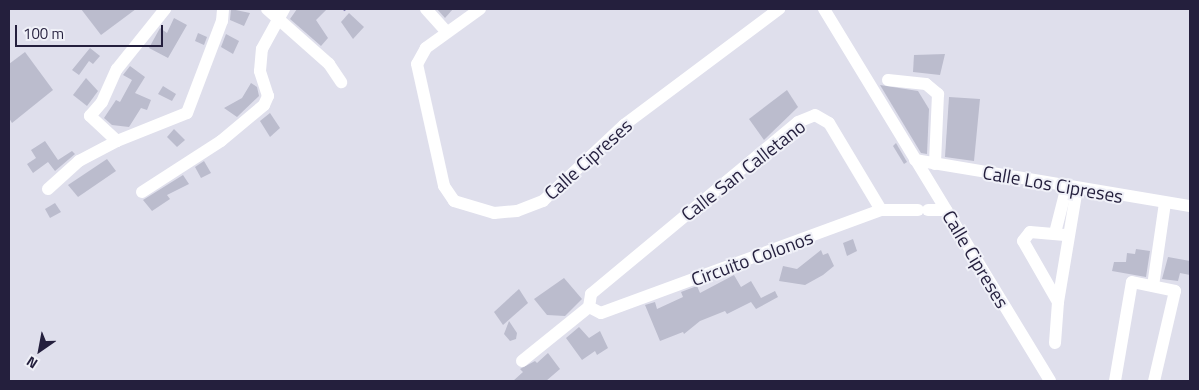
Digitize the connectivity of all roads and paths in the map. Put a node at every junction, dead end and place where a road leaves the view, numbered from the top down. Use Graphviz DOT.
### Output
graph roads {
  1 [pos="165,9"];
  2 [pos="223,9"];
  3 [pos="267,9"];
  4 [pos="426,9"];
  5 [pos="480,9"];
  6 [pos="779,9"];
  7 [pos="824,9"];
  8 [pos="280,14"];
  9 [pos="446,31"];
  10 [pos="888,80"];
  11 [pos="341,82"];
  12 [pos="117,141"];
  13 [pos="916,160"];
  14 [pos="935,164"];
  15 [pos="1072,187"];
  16 [pos="48,189"];
  17 [pos="142,192"];
  18 [pos="1165,202"];
  19 [pos="1190,206"];
  20 [pos="881,210"];
  21 [pos="946,210"];
  22 [pos="1061,234"];
  23 [pos="1153,286"];
  24 [pos="1058,302"];
  25 [pos="588,307"];
  26 [pos="1054,343"];
  27 [pos="522,361"];
  28 [pos="1050,381"];
  29 [pos="1115,381"];
  30 [pos="1154,381"];
  1 -- 12 [label="street"];
  2 -- 12 [label="street"];
  3 -- 8 [label="street"];
  4 -- 9 [label="street"];
  5 -- 9 [label="street, Calle Cipreses"];
  6 -- 9 [label="street, Calle Cipreses"];
  7 -- 13 [label="street, Calle Cipreses"];
  8 -- 11 [label="street"];
  8 -- 17 [label="street"];
  10 -- 14 [label="street"];
  12 -- 16 [label="street"];
  13 -- 14 [label="street, Calle Los Cipreses"];
  13 -- 21 [label="street, Calle Cipreses"];
  14 -- 15 [label="street, Calle Los Cipreses"];
  15 -- 18 [label="street, Calle Los Cipreses"];
  15 -- 22 [label="street"];
  18 -- 19 [label="street, Calle Los Cipreses"];
  18 -- 23 [label="street"];
  20 -- 21 [label="street, Circuito Colonos"];
  20 -- 25 [label="street, Circuito Colonos"];
  20 -- 25 [label="street, Calle San Calletano"];
  21 -- 28 [label="street, Calle Cipreses"];
  22 -- 24 [label="street"];
  22 -- 24 [label="street"];
  23 -- 29 [label="street"];
  23 -- 30 [label="street"];
  24 -- 26 [label="street"];
  25 -- 27 [label="street"];
}
